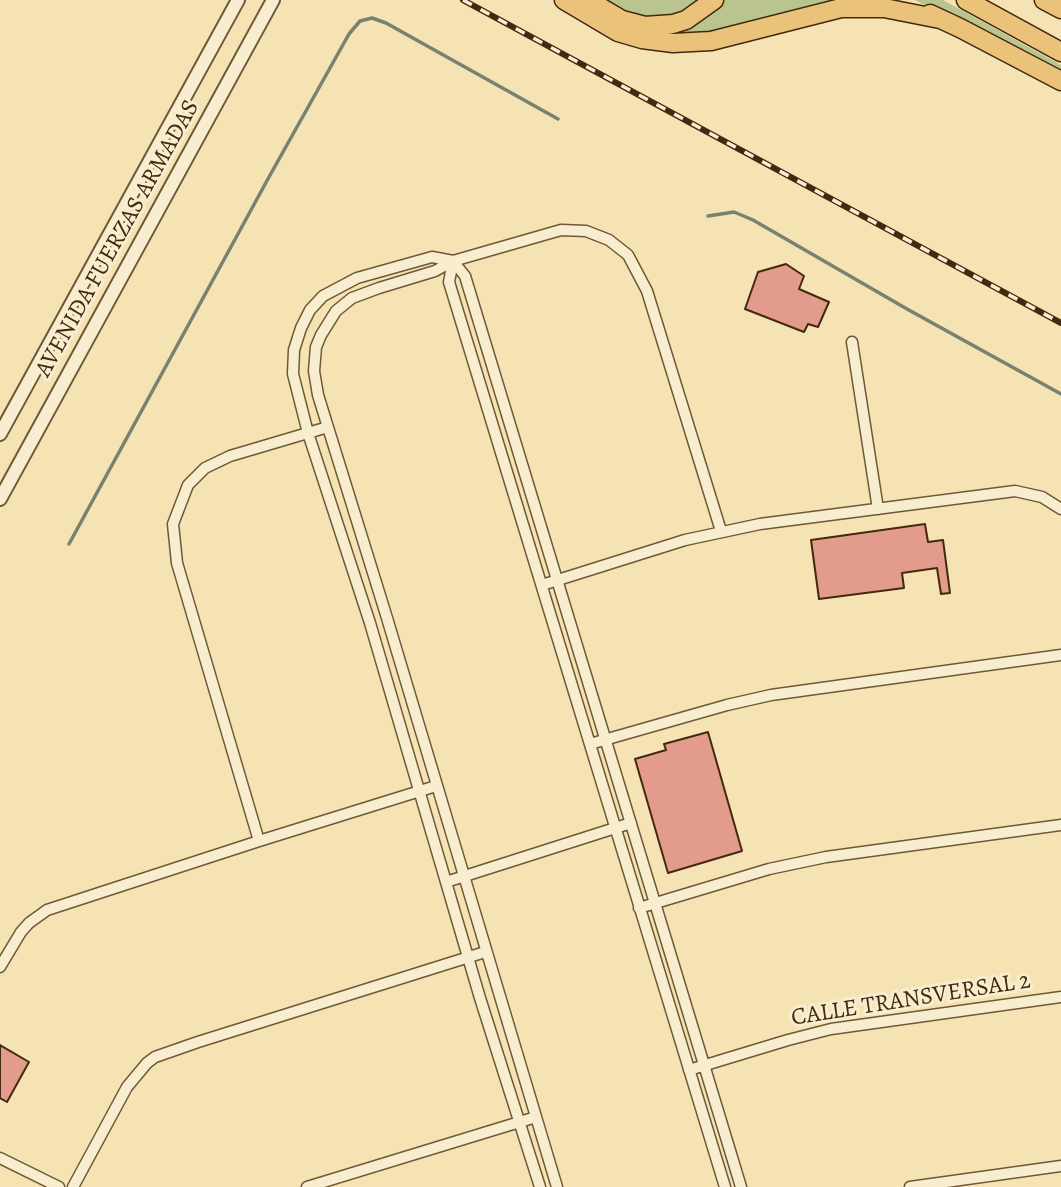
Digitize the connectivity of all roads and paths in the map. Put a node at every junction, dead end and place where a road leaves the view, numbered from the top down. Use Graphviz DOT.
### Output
graph roads {
  1 [pos="238,0"];
  2 [pos="272,0"];
  3 [pos="564,0"];
  4 [pos="588,0"];
  5 [pos="714,0"];
  6 [pos="904,0"];
  7 [pos="965,0"];
  8 [pos="1044,0"];
  9 [pos="1061,9"];
  10 [pos="940,19"];
  11 [pos="1061,52"];
  12 [pos="1061,81"];
  13 [pos="453,261"];
  14 [pos="357,278"];
  15 [pos="362,293"];
  16 [pos="852,342"];
  17 [pos="328,426"];
  18 [pos="308,433"];
  19 [pos="0,434"];
  20 [pos="0,499"];
  21 [pos="878,509"];
  22 [pos="1061,509"];
  23 [pos="721,531"];
  24 [pos="557,580"];
  25 [pos="542,585"];
  26 [pos="387,618"];
  27 [pos="370,623"];
  28 [pos="1061,655"];
  29 [pos="606,740"];
  30 [pos="590,744"];
  31 [pos="436,786"];
  32 [pos="419,793"];
  33 [pos="631,823"];
  34 [pos="1061,825"];
  35 [pos="615,828"];
  36 [pos="259,841"];
  37 [pos="463,877"];
  38 [pos="446,882"];
  39 [pos="655,903"];
  40 [pos="639,908"];
  41 [pos="485,952"];
  42 [pos="470,957"];
  43 [pos="0,967"];
  44 [pos="1061,998"];
  45 [pos="704,1065"];
  46 [pos="689,1070"];
  47 [pos="536,1117"];
  48 [pos="521,1121"];
  49 [pos="0,1158"];
  50 [pos="1061,1166"];
  51 [pos="964,1183"];
  52 [pos="59,1187"];
  53 [pos="73,1187"];
  54 [pos="307,1187"];
  55 [pos="540,1187"];
  56 [pos="557,1187"];
  57 [pos="725,1187"];
  58 [pos="741,1187"];
  59 [pos="910,1187"];
  1 -- 19 [label="street, AVENIDA FUERZAS ARMADAS"];
  2 -- 20 [label="street, AVENIDA FUERZAS ARMADAS"];
  3 -- 10 [label="highway"];
  4 -- 5 [label="highway"];
  6 -- 10 [label="highway"];
  7 -- 11 [label="highway"];
  8 -- 9 [label="highway"];
  10 -- 12 [label="highway"];
  13 -- 14 [label="street"];
  13 -- 15 [label="street"];
  13 -- 23 [label="street"];
  13 -- 24 [label="street"];
  13 -- 25 [label="street"];
  14 -- 15 [label="street"];
  14 -- 18 [label="street"];
  15 -- 17 [label="street"];
  16 -- 21 [label="street"];
  17 -- 18 [label="street"];
  17 -- 26 [label="street"];
  18 -- 27 [label="street"];
  18 -- 36 [label="street"];
  21 -- 22 [label="street"];
  21 -- 23 [label="street"];
  23 -- 24 [label="street"];
  24 -- 25 [label="street"];
  24 -- 29 [label="street"];
  25 -- 30 [label="street"];
  26 -- 27 [label="street"];
  26 -- 31 [label="street"];
  27 -- 32 [label="street"];
  28 -- 29 [label="street"];
  29 -- 30 [label="street"];
  29 -- 33 [label="street"];
  30 -- 35 [label="street"];
  31 -- 32 [label="street"];
  31 -- 37 [label="street"];
  32 -- 36 [label="street"];
  32 -- 38 [label="street"];
  33 -- 35 [label="street"];
  33 -- 39 [label="street"];
  34 -- 39 [label="street"];
  35 -- 37 [label="street"];
  35 -- 40 [label="street"];
  36 -- 43 [label="street"];
  37 -- 38 [label="street"];
  37 -- 41 [label="street"];
  38 -- 42 [label="street"];
  39 -- 40 [label="street"];
  39 -- 45 [label="street"];
  40 -- 46 [label="street"];
  41 -- 42 [label="street"];
  41 -- 47 [label="street"];
  42 -- 48 [label="street"];
  42 -- 53 [label="street"];
  44 -- 45 [label="street, CALLE TRANSVERSAL 2"];
  45 -- 46 [label="street, CALLE TRANSVERSAL 2"];
  45 -- 58 [label="street"];
  46 -- 57 [label="street"];
  47 -- 48 [label="street"];
  47 -- 56 [label="street"];
  48 -- 54 [label="street"];
  48 -- 55 [label="street"];
  49 -- 52 [label="street"];
  50 -- 51 [label="street"];
  51 -- 59 [label="street"];
}
